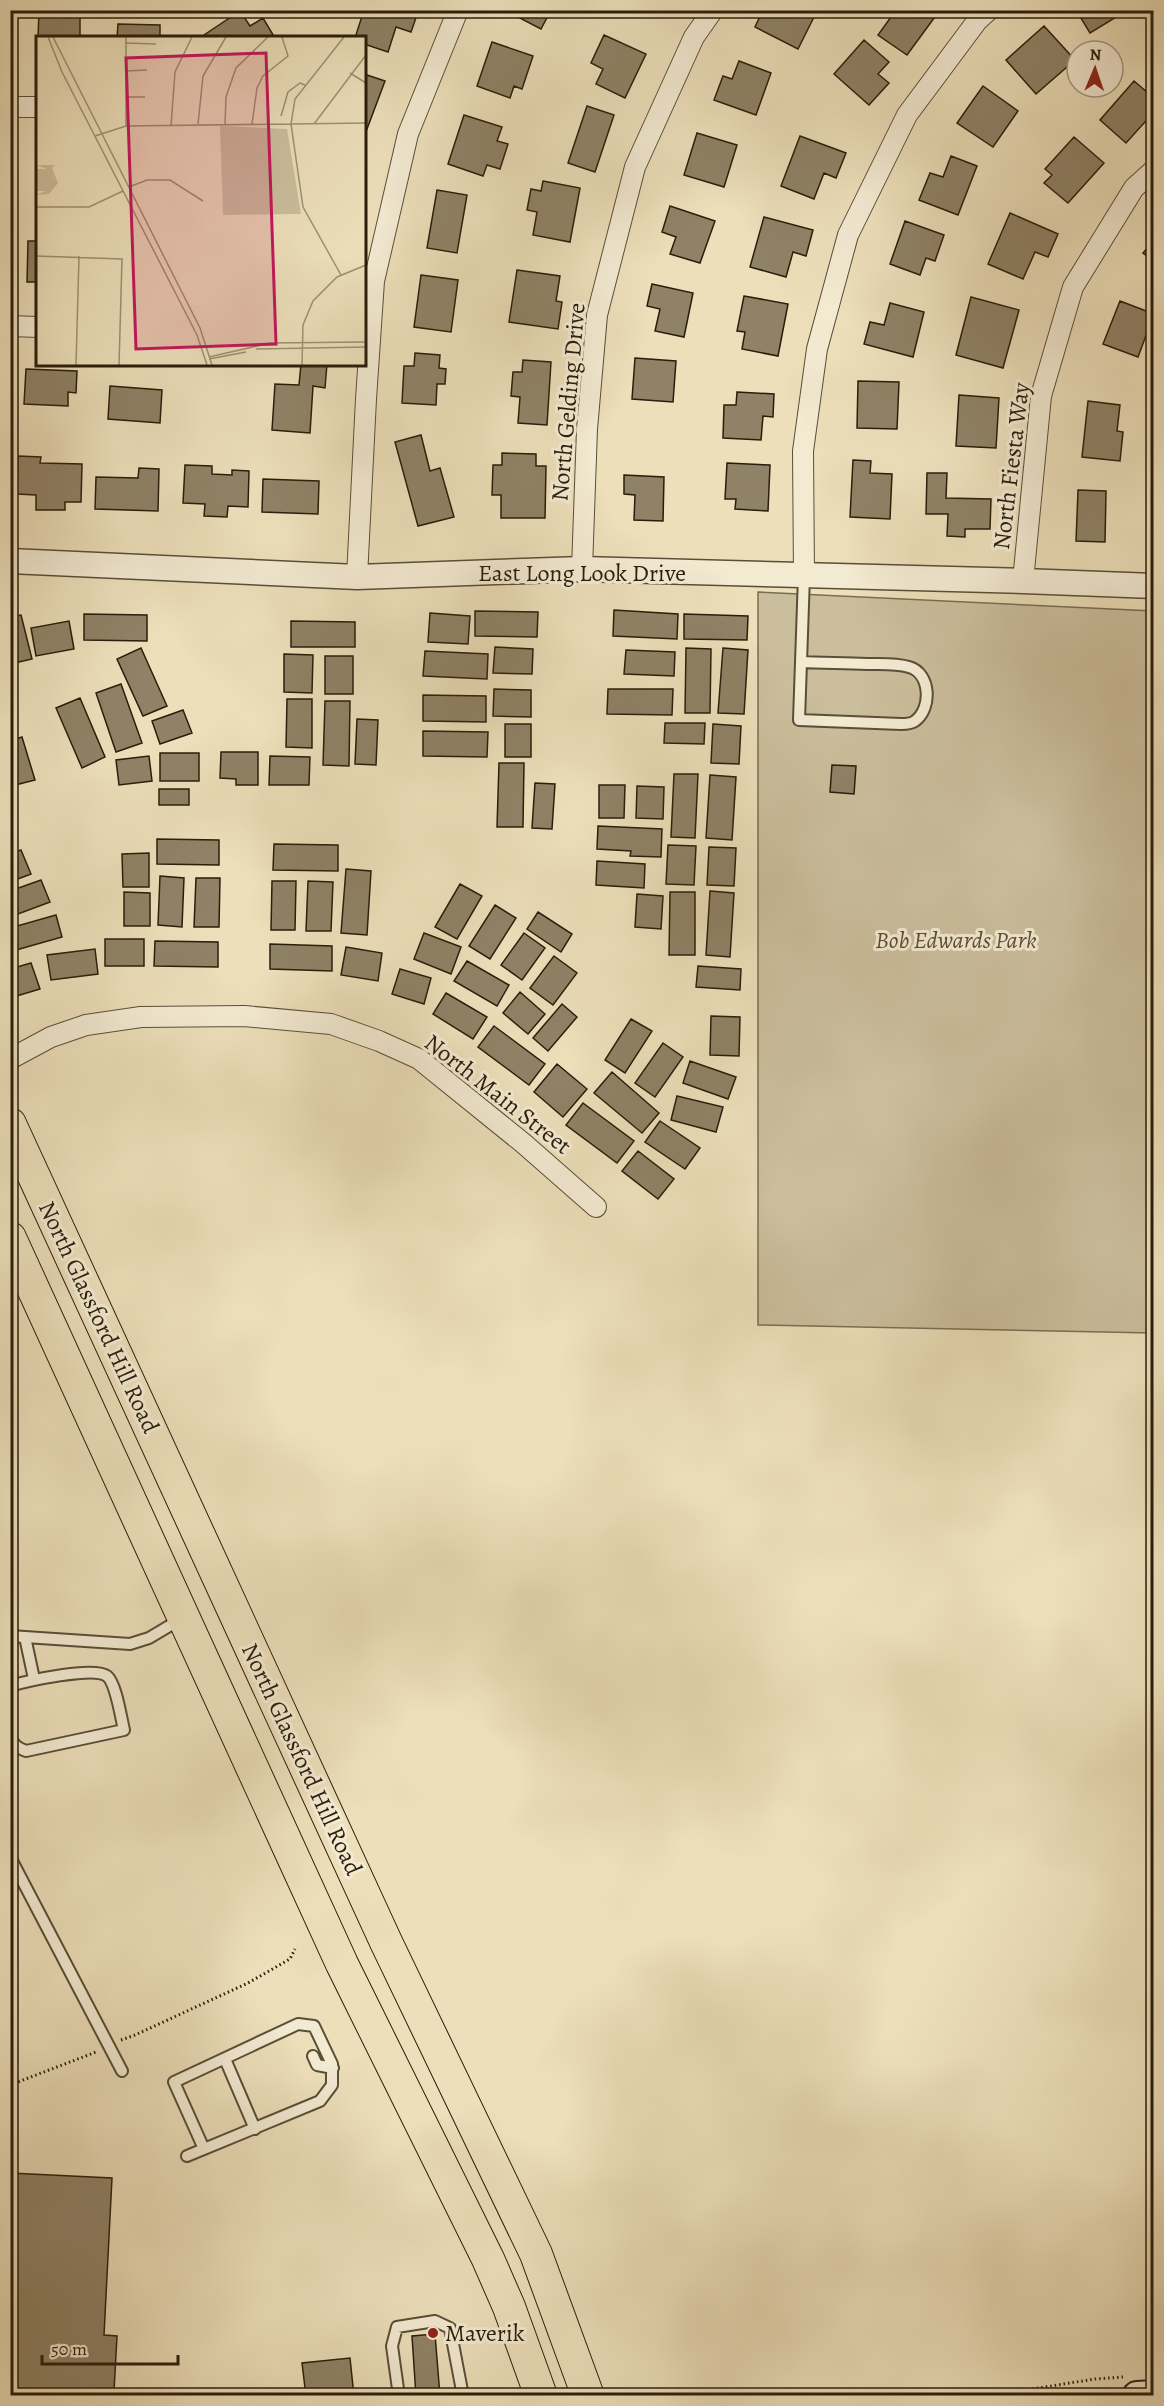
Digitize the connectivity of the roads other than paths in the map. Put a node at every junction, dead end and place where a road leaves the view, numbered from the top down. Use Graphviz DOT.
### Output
graph roads {
  1 [pos="458,10"];
  2 [pos="713,10"];
  3 [pos="989,10"];
  4 [pos="10,107"];
  5 [pos="36,107"];
  6 [pos="1154,170"];
  7 [pos="10,326"];
  8 [pos="36,327"];
  9 [pos="10,561"];
  10 [pos="582,569"];
  11 [pos="804,576"];
  12 [pos="357,577"];
  13 [pos="1023,580"];
  14 [pos="1154,586"];
  15 [pos="801,662"];
  16 [pos="10,1059"];
  17 [pos="10,1124"];
  18 [pos="10,1166"];
  19 [pos="48,1206"];
  20 [pos="596,1207"];
  21 [pos="10,1238"];
  22 [pos="184,1617"];
  23 [pos="10,1636"];
  24 [pos="25,1637"];
  25 [pos="34,1679"];
  26 [pos="10,1686"];
  27 [pos="10,1736"];
  28 [pos="10,1857"];
  29 [pos="297,2024"];
  30 [pos="303,2037"];
  31 [pos="313,2056"];
  32 [pos="225,2059"];
  33 [pos="333,2068"];
  34 [pos="122,2071"];
  35 [pos="255,2128"];
  36 [pos="204,2149"];
  37 [pos="187,2156"];
  38 [pos="1134,2386"];
  39 [pos="1154,2395"];
  40 [pos="399,2396"];
  41 [pos="462,2396"];
  42 [pos="541,2396"];
  43 [pos="588,2396"];
  1 -- 12 [label="street"];
  2 -- 10 [label="street, North Gelding Drive"];
  3 -- 11 [label="street"];
  4 -- 5 [label="street"];
  6 -- 13 [label="street, North Fiesta Way"];
  7 -- 8 [label="street"];
  9 -- 12 [label="street, East Long Look Drive"];
  10 -- 11 [label="street, East Long Look Drive"];
  10 -- 12 [label="street, East Long Look Drive"];
  11 -- 13 [label="street, East Long Look Drive"];
  11 -- 15 [label="lane"];
  13 -- 14 [label="street, East Long Look Drive"];
  15 -- 15 [label="lane"];
  16 -- 20 [label="street, North Main Street"];
  17 -- 19 [label="main road, North Glassford Hill Road"];
  18 -- 19 [label="main road"];
  19 -- 43 [label="main road, North Glassford Hill Road"];
  21 -- 22 [label="main road, North Glassford Hill Road"];
  22 -- 24 [label="lane"];
  22 -- 42 [label="main road, North Glassford Hill Road"];
  23 -- 24 [label="lane"];
  24 -- 25 [label="lane"];
  25 -- 26 [label="lane"];
  25 -- 27 [label="lane"];
  28 -- 34 [label="lane"];
  29 -- 30 [label="lane"];
  29 -- 32 [label="lane"];
  29 -- 33 [label="lane"];
  31 -- 33 [label="lane"];
  32 -- 35 [label="lane"];
  32 -- 36 [label="lane"];
  33 -- 35 [label="lane"];
  35 -- 36 [label="lane"];
  36 -- 37 [label="lane"];
  38 -- 39 [label="main road"];
  40 -- 41 [label="lane"];
}
